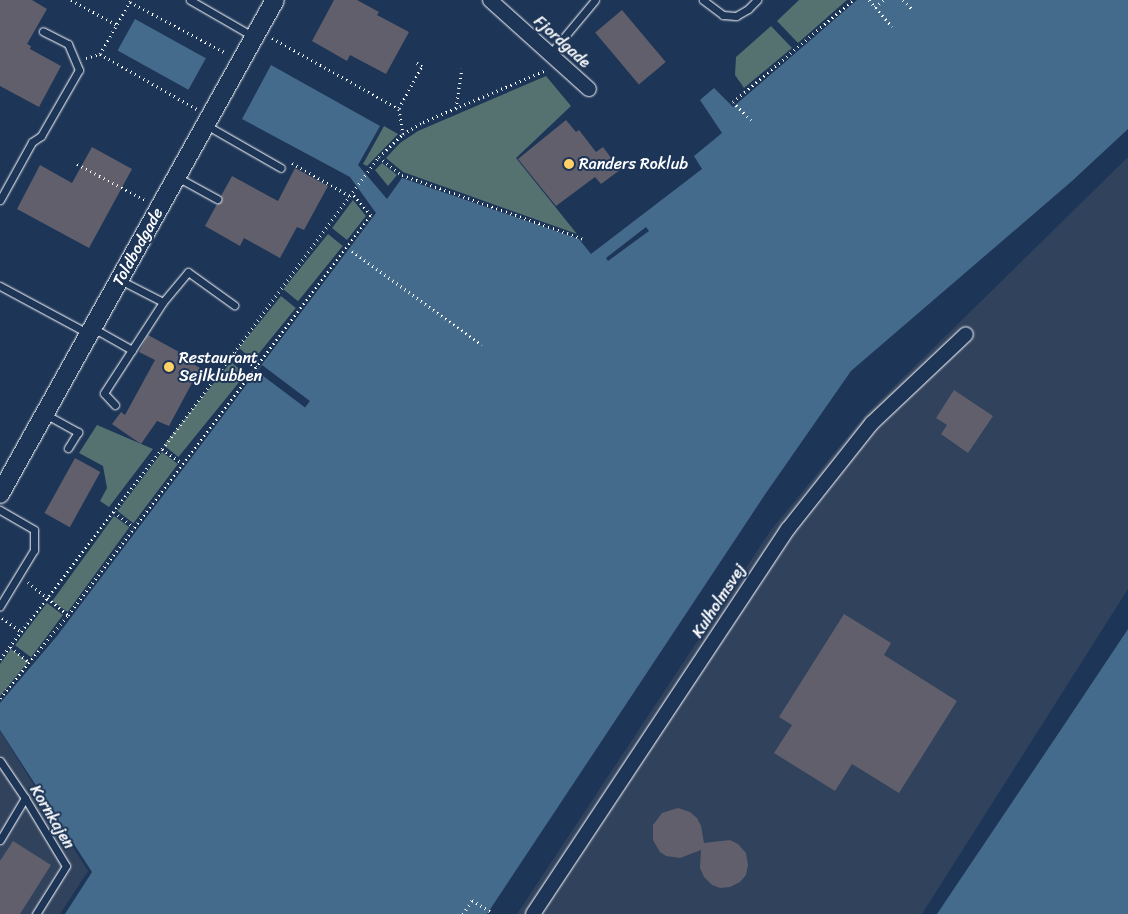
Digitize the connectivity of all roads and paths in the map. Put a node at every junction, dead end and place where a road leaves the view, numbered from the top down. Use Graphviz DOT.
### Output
graph roads {
  1 [pos="72,0"];
  2 [pos="190,0"];
  3 [pos="275,0"];
  4 [pos="490,0"];
  5 [pos="595,0"];
  6 [pos="703,0"];
  7 [pos="757,0"];
  8 [pos="853,0"];
  9 [pos="869,0"];
  10 [pos="884,0"];
  11 [pos="903,0"];
  12 [pos="130,1"];
  13 [pos="875,7"];
  14 [pos="913,10"];
  15 [pos="116,25"];
  16 [pos="892,26"];
  17 [pos="43,31"];
  18 [pos="256,34"];
  19 [pos="100,54"];
  20 [pos="554,58"];
  21 [pos="75,61"];
  22 [pos="241,61"];
  23 [pos="417,63"];
  24 [pos="462,68"];
  25 [pos="589,90"];
  26 [pos="399,108"];
  27 [pos="456,108"];
  28 [pos="750,120"];
  29 [pos="208,121"];
  30 [pos="403,134"];
  31 [pos="380,157"];
  32 [pos="77,164"];
  33 [pos="281,168"];
  34 [pos="176,177"];
  35 [pos="351,194"];
  36 [pos="217,199"];
  37 [pos="0,200"];
  38 [pos="160,208"];
  39 [pos="584,239"];
  40 [pos="352,251"];
  41 [pos="119,280"];
  42 [pos="0,286"];
  43 [pos="163,302"];
  44 [pos="234,305"];
  45 [pos="91,331"];
  46 [pos="966,334"];
  47 [pos="482,345"];
  48 [pos="132,350"];
  49 [pos="235,352"];
  50 [pos="256,368"];
  51 [pos="115,405"];
  52 [pos="45,414"];
  53 [pos="68,448"];
  54 [pos="162,449"];
  55 [pos="182,464"];
  56 [pos="0,494"];
  57 [pos="0,510"];
  58 [pos="114,512"];
  59 [pos="134,527"];
  60 [pos="20,575"];
  61 [pos="48,599"];
  62 [pos="0,606"];
  63 [pos="68,615"];
  64 [pos="0,617"];
  65 [pos="22,632"];
  66 [pos="10,647"];
  67 [pos="0,658"];
  68 [pos="29,662"];
  69 [pos="0,698"];
  70 [pos="0,761"];
  71 [pos="25,798"];
  72 [pos="0,840"];
  73 [pos="491,912"];
  74 [pos="36,914"];
  75 [pos="463,914"];
  76 [pos="534,914"];
  1 -- 15 [label="path"];
  2 -- 18 [label="lane"];
  3 -- 18 [label="street, Toldbodgade"];
  4 -- 20 [label="street, Fjordgade"];
  5 -- 20 [label="lane"];
  6 -- 7 [label="lane"];
  8 -- 28 [label="path"];
  9 -- 13 [label="path"];
  10 -- 13 [label="path"];
  11 -- 14 [label="path"];
  12 -- 15 [label="path"];
  12 -- 22 [label="path"];
  13 -- 16 [label="path"];
  15 -- 19 [label="path"];
  17 -- 21 [label="lane"];
  18 -- 22 [label="street, Toldbodgade"];
  18 -- 26 [label="path"];
  19 -- 21 [label="path"];
  19 -- 29 [label="path"];
  20 -- 25 [label="street, Fjordgade"];
  20 -- 27 [label="path"];
  21 -- 37 [label="lane"];
  22 -- 29 [label="street, Toldbodgade"];
  23 -- 26 [label="path"];
  24 -- 27 [label="path"];
  26 -- 30 [label="path"];
  27 -- 30 [label="path"];
  29 -- 33 [label="lane"];
  29 -- 34 [label="street, Toldbodgade"];
  30 -- 31 [label="path"];
  31 -- 35 [label="path"];
  31 -- 39 [label="path"];
  32 -- 38 [label="path"];
  33 -- 35 [label="path"];
  34 -- 36 [label="lane"];
  34 -- 38 [label="street, Toldbodgade"];
  35 -- 49 [label="path"];
  35 -- 50 [label="path"];
  38 -- 41 [label="street, Toldbodgade"];
  40 -- 47 [label="path"];
  41 -- 43 [label="lane"];
  41 -- 45 [label="street, Toldbodgade"];
  42 -- 45 [label="lane"];
  43 -- 44 [label="lane"];
  43 -- 48 [label="lane"];
  45 -- 48 [label="lane"];
  45 -- 52 [label="street, Toldbodgade"];
  46 -- 76 [label="street, Kulholmsvej"];
  48 -- 51 [label="lane"];
  49 -- 50 [label="path"];
  49 -- 54 [label="path"];
  50 -- 55 [label="path"];
  52 -- 53 [label="lane"];
  52 -- 56 [label="street, Toldbodgade"];
  54 -- 55 [label="path"];
  54 -- 58 [label="path"];
  55 -- 59 [label="path"];
  57 -- 60 [label="lane"];
  58 -- 59 [label="path"];
  58 -- 61 [label="path"];
  59 -- 63 [label="path"];
  60 -- 61 [label="path"];
  60 -- 62 [label="lane"];
  61 -- 63 [label="path"];
  61 -- 65 [label="path"];
  63 -- 68 [label="path"];
  64 -- 65 [label="path"];
  65 -- 66 [label="path"];
  66 -- 67 [label="path"];
  66 -- 68 [label="path"];
  68 -- 69 [label="path"];
  70 -- 71 [label="lane, Kornkajen"];
  71 -- 72 [label="lane"];
  71 -- 74 [label="lane, Kornkajen"];
  73 -- 75 [label="path"];
}
